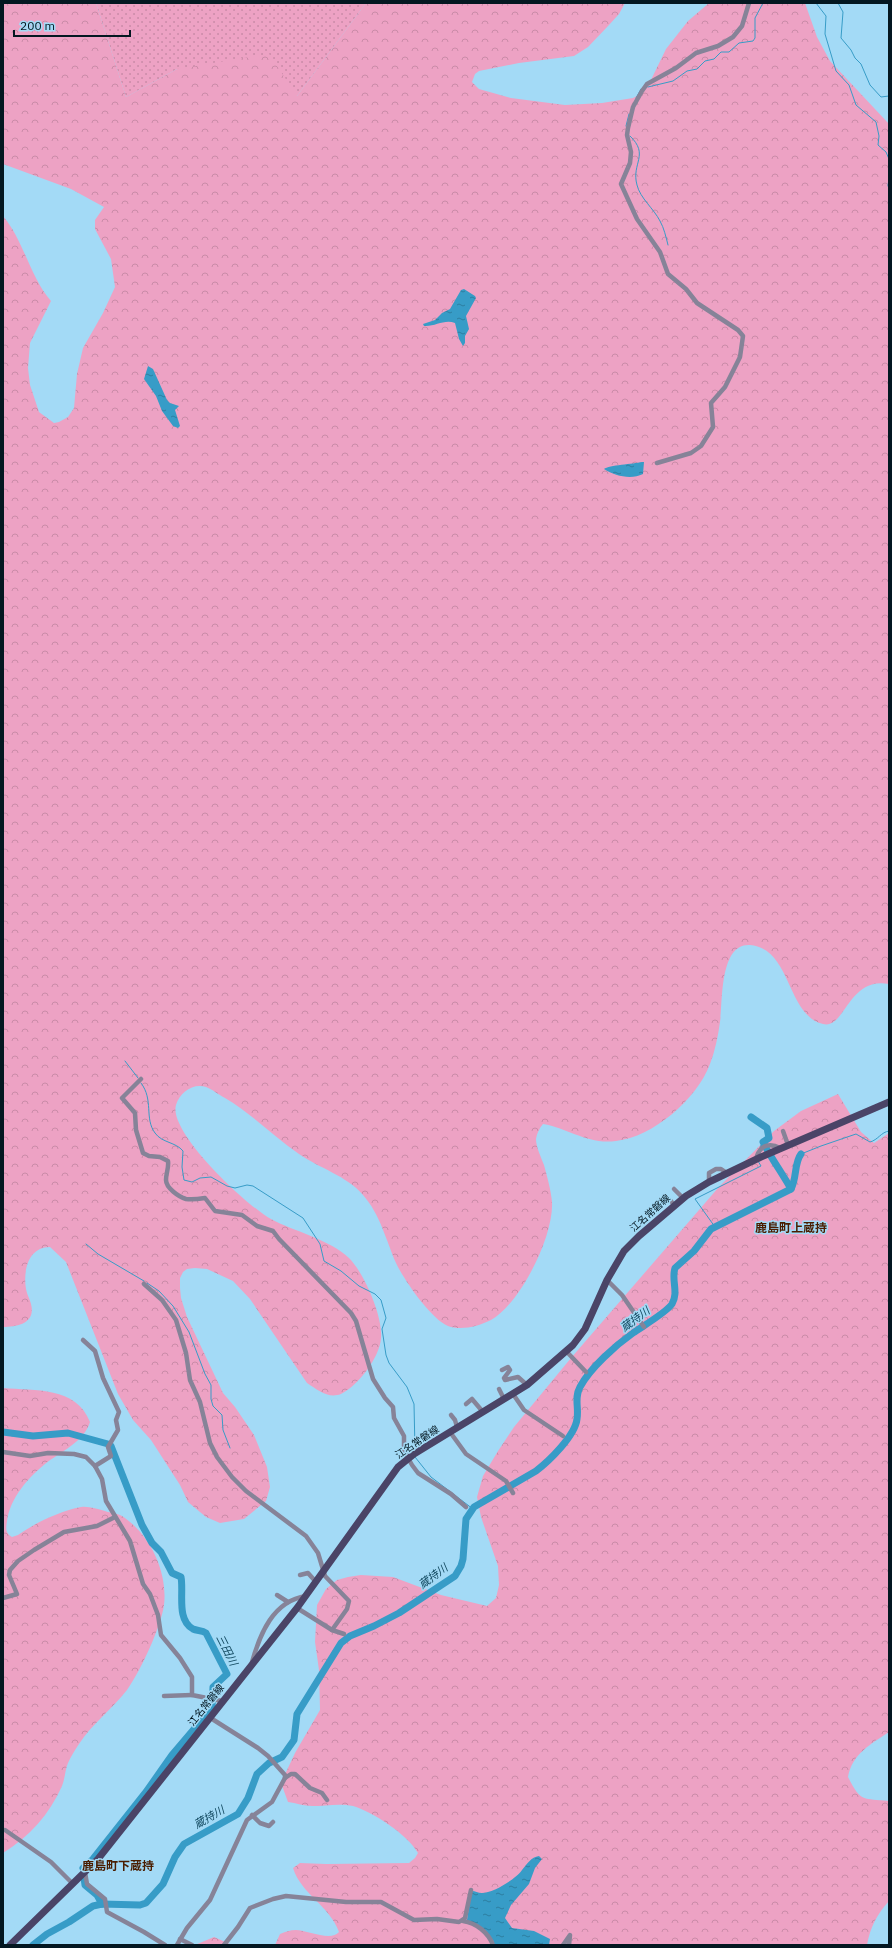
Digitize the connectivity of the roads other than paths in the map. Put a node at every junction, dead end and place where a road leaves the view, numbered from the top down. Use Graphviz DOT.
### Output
graph roads {
  1 [pos="749,3"];
  2 [pos="657,463"];
  3 [pos="141,1079"];
  4 [pos="889,1102"];
  5 [pos="783,1131"];
  6 [pos="788,1145"];
  7 [pos="780,1148"];
  8 [pos="758,1159"];
  9 [pos="674,1189"];
  10 [pos="683,1198"];
  11 [pos="667,1199"];
  12 [pos="674,1205"];
  13 [pos="607,1280"];
  14 [pos="144,1284"];
  15 [pos="644,1327"];
  16 [pos="83,1340"];
  17 [pos="566,1351"];
  18 [pos="502,1370"];
  19 [pos="586,1372"];
  20 [pos="527,1385"];
  21 [pos="499,1389"];
  22 [pos="513,1394"];
  23 [pos="504,1399"];
  24 [pos="466,1404"];
  25 [pos="483,1412"];
  26 [pos="450,1415"];
  27 [pos="457,1428"];
  28 [pos="450,1432"];
  29 [pos="563,1436"];
  30 [pos="3,1452"];
  31 [pos="413,1455"];
  32 [pos="96,1466"];
  33 [pos="513,1493"];
  34 [pos="466,1507"];
  35 [pos="115,1517"];
  36 [pos="323,1571"];
  37 [pos="300,1575"];
  38 [pos="316,1582"];
  39 [pos="277,1595"];
  40 [pos="306,1596"];
  41 [pos="3,1598"];
  42 [pos="288,1602"];
  43 [pos="297,1608"];
  44 [pos="332,1630"];
  45 [pos="344,1634"];
  46 [pos="252,1663"];
  47 [pos="192,1695"];
  48 [pos="164,1696"];
  49 [pos="222,1701"];
  50 [pos="209,1718"];
  51 [pos="285,1778"];
  52 [pos="327,1800"];
  53 [pos="252,1815"];
  54 [pos="273,1822"];
  55 [pos="5,1830"];
  56 [pos="85,1872"];
  57 [pos="73,1884"];
  58 [pos="472,1890"];
  59 [pos="463,1921"];
  60 [pos="180,1939"];
  61 [pos="10,1945"];
  62 [pos="165,1945"];
  63 [pos="177,1945"];
  64 [pos="192,1945"];
  65 [pos="224,1945"];
  66 [pos="493,1945"];
  67 [pos="563,1945"];
  68 [pos="569,1945"];
  1 -- 2 [label="street"];
  3 -- 31 [label="street"];
  4 -- 6 [label="main road, 江名常磐線"];
  5 -- 6 [label="street"];
  6 -- 7 [label="main road, 江名常磐線"];
  7 -- 8 [label="main road, 江名常磐線"];
  7 -- 8 [label="street"];
  8 -- 10 [label="main road, 江名常磐線"];
  9 -- 10 [label="street"];
  10 -- 12 [label="main road, 江名常磐線"];
  11 -- 12 [label="street"];
  12 -- 13 [label="main road, 江名常磐線"];
  13 -- 15 [label="street"];
  13 -- 17 [label="main road, 江名常磐線"];
  14 -- 36 [label="street"];
  16 -- 32 [label="street"];
  17 -- 19 [label="street"];
  17 -- 20 [label="main road, 江名常磐線"];
  18 -- 20 [label="street"];
  20 -- 22 [label="main road, 江名常磐線"];
  21 -- 23 [label="street"];
  22 -- 23 [label="main road, 江名常磐線"];
  22 -- 29 [label="street"];
  23 -- 25 [label="main road, 江名常磐線"];
  24 -- 25 [label="street"];
  25 -- 27 [label="main road, 江名常磐線"];
  26 -- 27 [label="street"];
  27 -- 28 [label="main road, 江名常磐線"];
  28 -- 31 [label="main road, 江名常磐線"];
  28 -- 33 [label="street"];
  30 -- 32 [label="street"];
  31 -- 34 [label="street"];
  31 -- 36 [label="main road, 江名常磐線"];
  32 -- 35 [label="street"];
  35 -- 41 [label="street"];
  35 -- 47 [label="street"];
  36 -- 38 [label="main road, 江名常磐線"];
  36 -- 44 [label="street"];
  37 -- 38 [label="street"];
  38 -- 40 [label="main road, 江名常磐線"];
  39 -- 42 [label="street"];
  40 -- 42 [label="street"];
  40 -- 43 [label="main road, 江名常磐線"];
  42 -- 46 [label="street"];
  43 -- 44 [label="street"];
  43 -- 46 [label="main road, 江名常磐線"];
  44 -- 45 [label="street"];
  46 -- 49 [label="main road, 江名常磐線"];
  47 -- 48 [label="street"];
  47 -- 49 [label="street"];
  49 -- 50 [label="main road, 江名常磐線"];
  50 -- 51 [label="street"];
  50 -- 56 [label="main road, 江名常磐線"];
  51 -- 52 [label="street"];
  51 -- 53 [label="street"];
  53 -- 54 [label="street"];
  53 -- 60 [label="street"];
  55 -- 57 [label="street"];
  56 -- 57 [label="main road, 江名常磐線"];
  56 -- 62 [label="street"];
  57 -- 61 [label="main road, 江名常磐線"];
  58 -- 59 [label="street"];
  59 -- 65 [label="street"];
  59 -- 66 [label="street"];
  60 -- 63 [label="street"];
  60 -- 64 [label="street"];
  67 -- 68 [label="street"];
}
